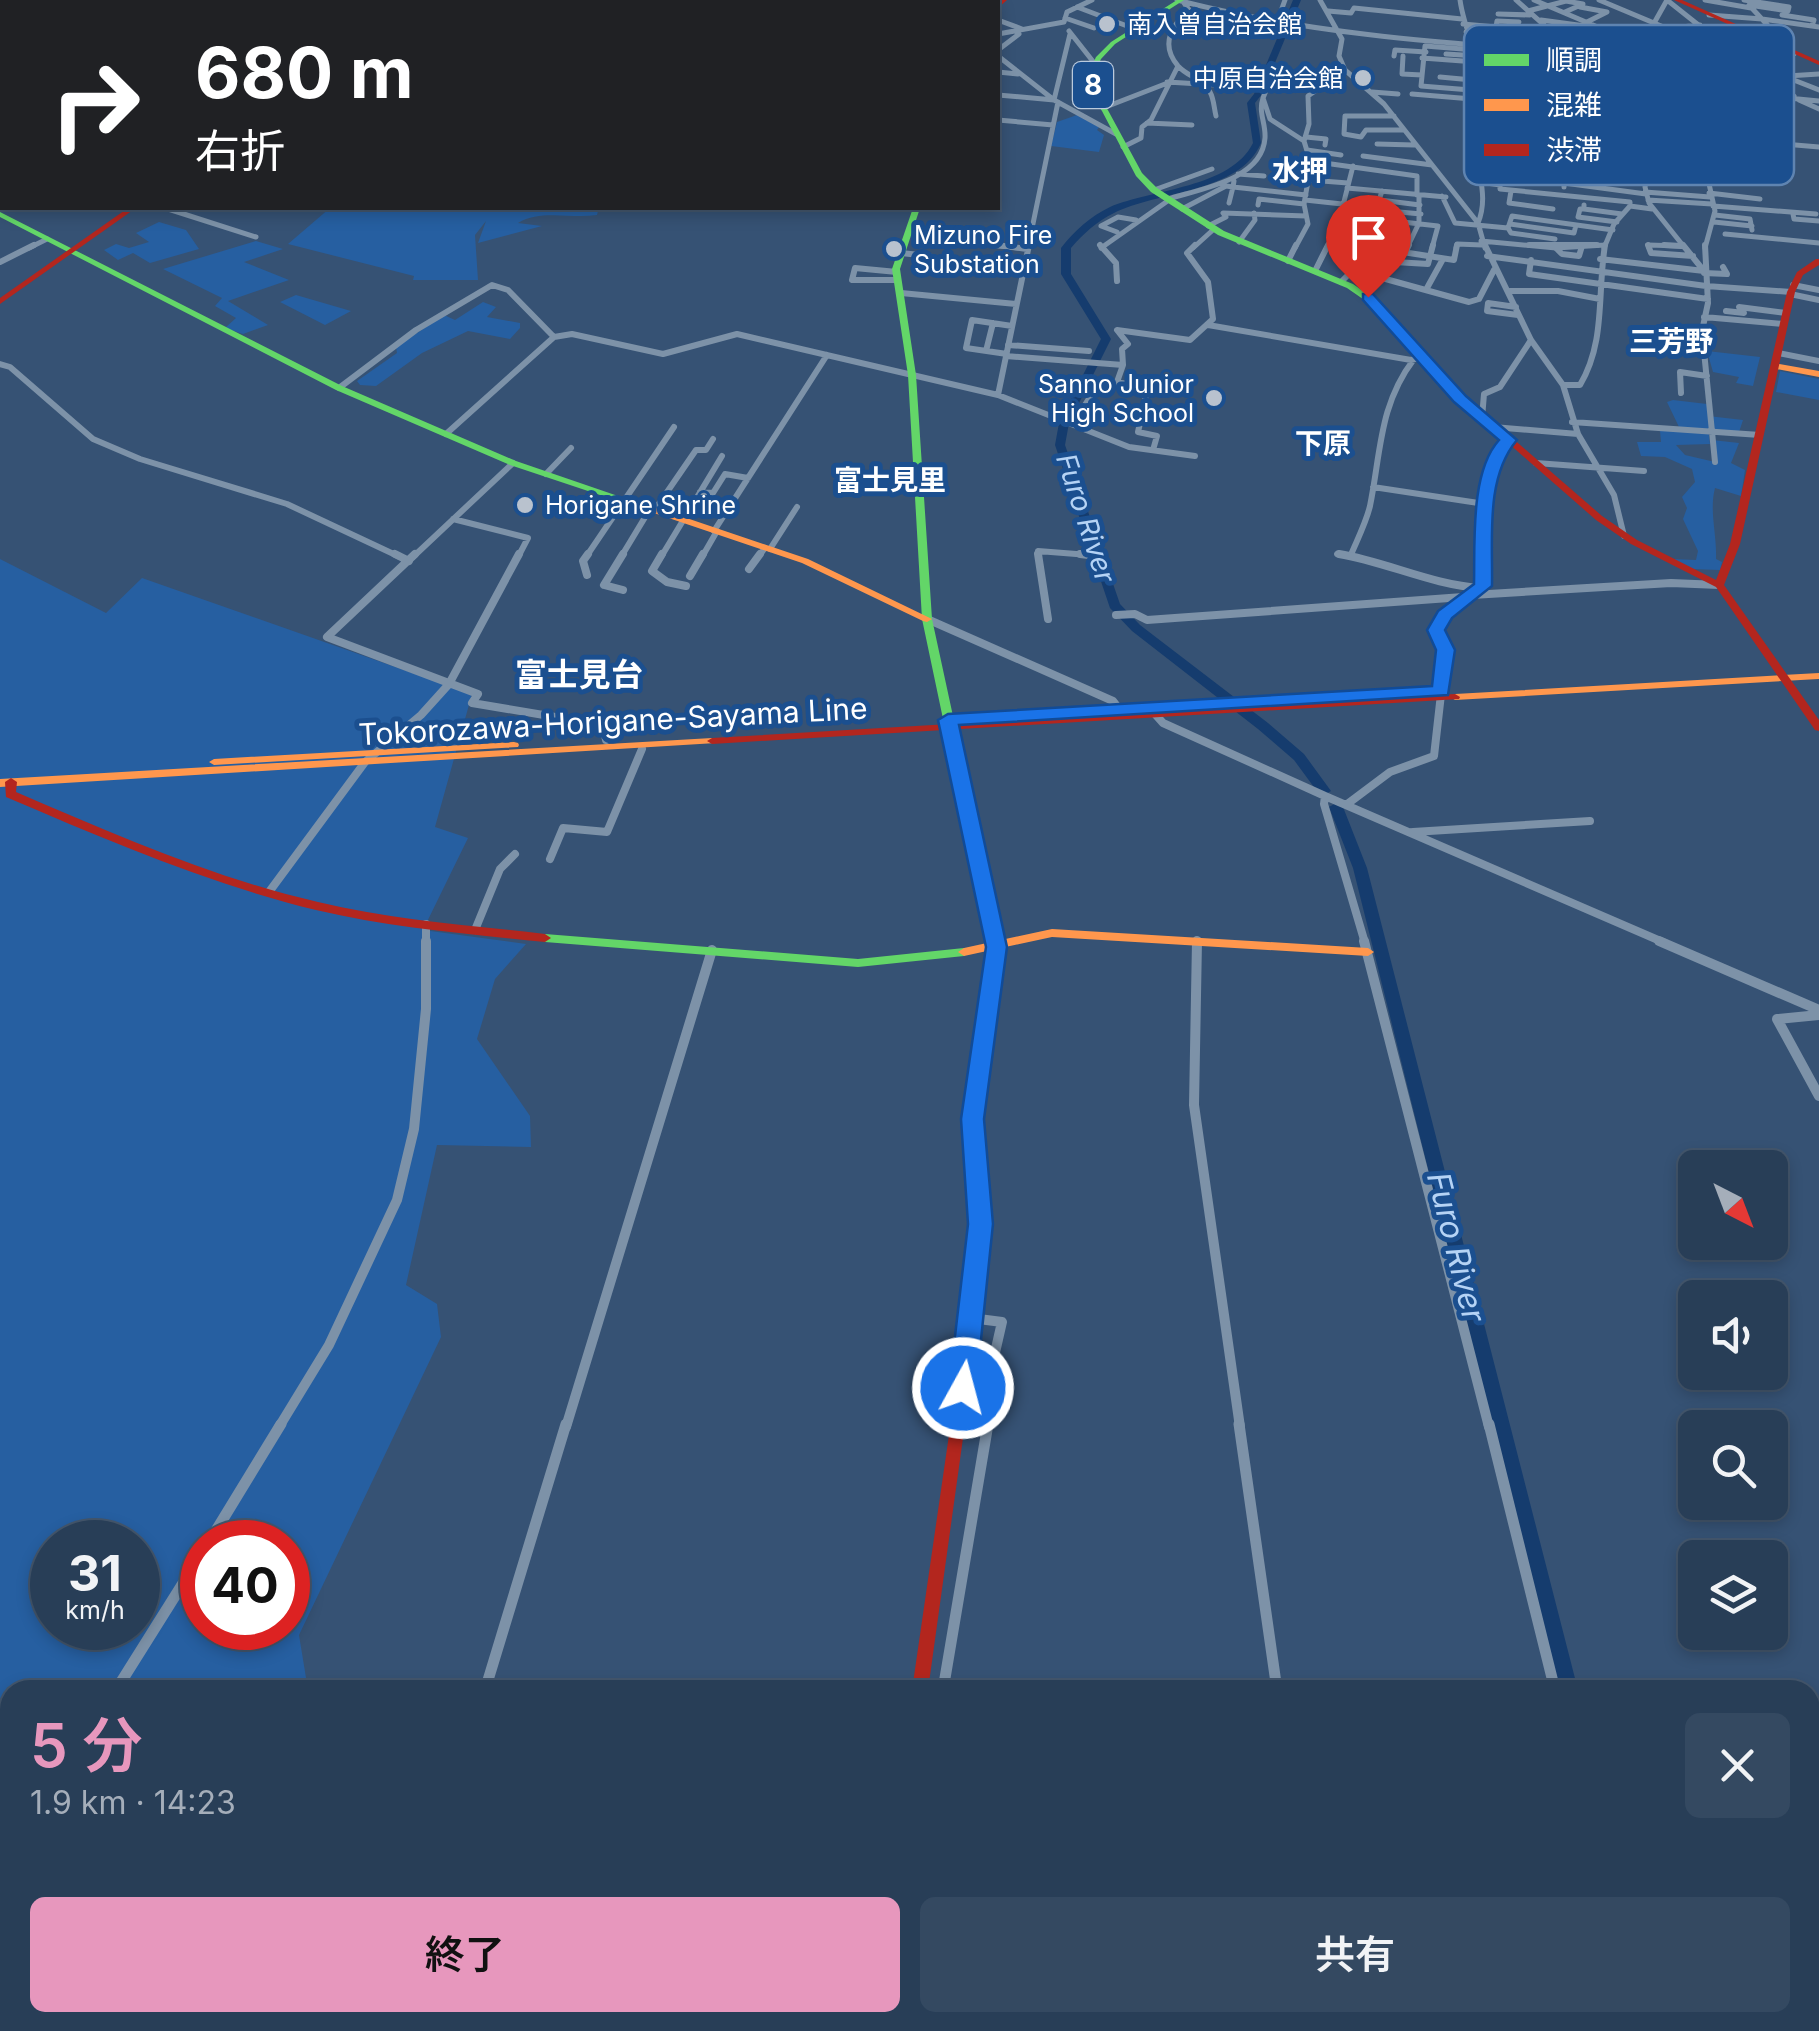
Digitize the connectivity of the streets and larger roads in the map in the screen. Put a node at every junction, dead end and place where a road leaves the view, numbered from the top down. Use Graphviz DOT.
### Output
graph roads {
  1 [pos="1092,0"];
  2 [pos="1285,0"];
  3 [pos="1320,0"];
  4 [pos="1460,0"];
  5 [pos="1516,0"];
  6 [pos="1534,0"];
  7 [pos="1599,0"];
  8 [pos="1677,0"];
  9 [pos="1705,0"];
  10 [pos="1180,1"];
  11 [pos="1748,5"];
  12 [pos="1077,7"];
  13 [pos="1552,7"];
  14 [pos="1580,7"];
  15 [pos="1430,8"];
  16 [pos="1328,11"];
  17 [pos="1564,12"];
  18 [pos="1498,14"];
  19 [pos="1532,15"];
  20 [pos="1432,16"];
  21 [pos="1506,18"];
  22 [pos="1762,19"];
  23 [pos="1065,20"];
  24 [pos="1705,20"];
  25 [pos="1000,21"];
  26 [pos="1280,22"];
  27 [pos="1462,22"];
  28 [pos="1519,22"];
  29 [pos="1587,22"];
  30 [pos="1488,25"];
  31 [pos="1496,25"];
  32 [pos="1544,25"];
  33 [pos="1573,25"];
  34 [pos="1594,25"];
  35 [pos="1653,25"];
  36 [pos="1679,25"];
  37 [pos="1705,25"];
  38 [pos="1718,25"];
  39 [pos="1769,25"];
  40 [pos="1464,27"];
  41 [pos="1816,27"];
  42 [pos="1094,28"];
  43 [pos="1135,29"];
  44 [pos="1030,30"];
  45 [pos="1337,30"];
  46 [pos="1020,32"];
  47 [pos="1000,34"];
  48 [pos="1070,34"];
  49 [pos="1464,37"];
  50 [pos="1000,51"];
  51 [pos="1464,54"];
  52 [pos="1000,55"];
  53 [pos="1424,55"];
  54 [pos="1403,56"];
  55 [pos="1464,57"];
  56 [pos="1806,58"];
  57 [pos="1094,64"];
  58 [pos="1178,66"];
  59 [pos="1346,70"];
  60 [pos="1000,72"];
  61 [pos="1819,73"];
  62 [pos="1020,74"];
  63 [pos="1422,75"];
  64 [pos="1794,75"];
  65 [pos="1440,77"];
  66 [pos="1464,79"];
  67 [pos="1794,80"];
  68 [pos="1204,83"];
  69 [pos="1166,84"];
  70 [pos="1464,89"];
  71 [pos="1819,90"];
  72 [pos="1372,92"];
  73 [pos="1000,94"];
  74 [pos="1398,94"];
  75 [pos="1412,94"];
  76 [pos="1794,95"];
  77 [pos="1262,98"];
  78 [pos="1794,98"];
  79 [pos="1797,98"];
  80 [pos="1464,99"];
  81 [pos="1056,101"];
  82 [pos="1819,101"];
  83 [pos="1102,108"];
  84 [pos="1819,109"];
  85 [pos="1216,116"];
  86 [pos="1369,116"];
  87 [pos="1394,116"];
  88 [pos="1000,120"];
  89 [pos="1147,123"];
  90 [pos="1053,126"];
  91 [pos="1192,126"];
  92 [pos="1366,130"];
  93 [pos="1403,130"];
  94 [pos="1305,139"];
  95 [pos="1120,141"];
  96 [pos="1346,143"];
  97 [pos="1325,144"];
  98 [pos="1377,144"];
  99 [pos="1794,145"];
  100 [pos="1417,146"];
  101 [pos="1819,147"];
  102 [pos="1306,150"];
  103 [pos="1341,155"];
  104 [pos="1363,156"];
  105 [pos="1310,161"];
  106 [pos="1338,164"];
  107 [pos="1432,165"];
  108 [pos="1354,166"];
  109 [pos="1212,170"];
  110 [pos="1398,174"];
  111 [pos="1236,175"];
  112 [pos="1264,176"];
  113 [pos="1309,180"];
  114 [pos="1481,185"];
  115 [pos="1500,185"];
  116 [pos="1531,185"];
  117 [pos="1583,185"];
  118 [pos="1593,185"];
  119 [pos="1647,185"];
  120 [pos="1707,185"];
  121 [pos="1348,186"];
  122 [pos="1233,187"];
  123 [pos="1382,191"];
  124 [pos="1511,191"];
  125 [pos="1392,192"];
  126 [pos="1530,193"];
  127 [pos="1418,195"];
  128 [pos="1646,195"];
  129 [pos="1164,196"];
  130 [pos="1442,196"];
  131 [pos="1483,196"];
  132 [pos="1554,196"];
  133 [pos="1459,197"];
  134 [pos="1584,198"];
  135 [pos="1760,199"];
  136 [pos="1305,200"];
  137 [pos="1509,200"];
  138 [pos="1711,200"];
  139 [pos="1229,203"];
  140 [pos="1258,205"];
  141 [pos="1420,205"];
  142 [pos="1342,206"];
  143 [pos="1630,206"];
  144 [pos="1182,208"];
  145 [pos="1553,209"];
  146 [pos="1584,209"];
  147 [pos="1652,209"];
  148 [pos="129,210"];
  149 [pos="172,210"];
  150 [pos="915,210"];
  151 [pos="1254,213"];
  152 [pos="1377,213"];
  153 [pos="0,214"];
  154 [pos="1420,214"];
  155 [pos="1622,214"];
  156 [pos="1794,214"];
  157 [pos="1306,216"];
  158 [pos="1818,218"];
  159 [pos="1714,219"];
  160 [pos="1136,220"];
  161 [pos="1550,221"];
  162 [pos="1339,222"];
  163 [pos="1617,222"];
  164 [pos="1418,223"];
  165 [pos="1478,224"];
  166 [pos="1576,224"];
  167 [pos="1509,226"];
  168 [pos="1211,227"];
  169 [pos="910,228"];
  170 [pos="1752,228"];
  171 [pos="1613,230"];
  172 [pos="1118,232"];
  173 [pos="954,234"];
  174 [pos="1725,234"];
  175 [pos="1556,235"];
  176 [pos="256,236"];
  177 [pos="48,238"];
  178 [pos="1239,242"];
  179 [pos="1481,243"];
  180 [pos="1819,243"];
  181 [pos="983,244"];
  182 [pos="1605,245"];
  183 [pos="1328,246"];
  184 [pos="1364,246"];
  185 [pos="1681,246"];
  186 [pos="1556,248"];
  187 [pos="1028,249"];
  188 [pos="69,250"];
  189 [pos="901,253"];
  190 [pos="1405,253"];
  191 [pos="929,256"];
  192 [pos="1486,256"];
  193 [pos="1693,256"];
  194 [pos="1431,257"];
  195 [pos="1443,259"];
  196 [pos="1600,259"];
  197 [pos="1531,260"];
  198 [pos="1288,261"];
  199 [pos="1819,261"];
  200 [pos="0,262"];
  201 [pos="1395,262"];
  202 [pos="1723,266"];
  203 [pos="1494,270"];
  204 [pos="1315,272"];
  205 [pos="1602,272"];
  206 [pos="1704,272"];
  207 [pos="1117,281"];
  208 [pos="899,282"];
  209 [pos="1341,282"];
  210 [pos="1600,286"];
  211 [pos="1706,286"];
  212 [pos="1427,288"];
  213 [pos="1792,290"];
  214 [pos="1819,290"];
  215 [pos="1510,291"];
  216 [pos="1600,299"];
  217 [pos="1708,299"];
  218 [pos="1819,300"];
  219 [pos="0,302"];
  220 [pos="1016,304"];
  221 [pos="1739,307"];
  222 [pos="1756,309"];
  223 [pos="1726,311"];
  224 [pos="1704,317"];
  225 [pos="1785,319"];
  226 [pos="993,323"];
  227 [pos="1208,325"];
  228 [pos="1012,326"];
  229 [pos="554,337"];
  230 [pos="1531,340"];
  231 [pos="1008,344"];
  232 [pos="986,351"];
  233 [pos="1089,351"];
  234 [pos="827,355"];
  235 [pos="1006,355"];
  236 [pos="1419,358"];
  237 [pos="1776,359"];
  238 [pos="1819,360"];
  239 [pos="0,364"];
  240 [pos="1123,365"];
  241 [pos="912,374"];
  242 [pos="1819,374"];
  243 [pos="1707,376"];
  244 [pos="1116,382"];
  245 [pos="1563,385"];
  246 [pos="339,388"];
  247 [pos="1681,393"];
  248 [pos="998,395"];
  249 [pos="1074,422"];
  250 [pos="1488,422"];
  251 [pos="1572,422"];
  252 [pos="674,428"];
  253 [pos="1710,430"];
  254 [pos="446,434"];
  255 [pos="1578,434"];
  256 [pos="1760,435"];
  257 [pos="714,439"];
  258 [pos="1509,440"];
  259 [pos="571,448"];
  260 [pos="1152,450"];
  261 [pos="722,456"];
  262 [pos="1194,456"];
  263 [pos="1715,462"];
  264 [pos="513,463"];
  265 [pos="1536,463"];
  266 [pos="1599,469"];
  267 [pos="1644,471"];
  268 [pos="546,474"];
  269 [pos="748,478"];
  270 [pos="1373,487"];
  271 [pos="700,492"];
  272 [pos="625,501"];
  273 [pos="1485,504"];
  274 [pos="797,507"];
  275 [pos="652,510"];
  276 [pos="453,520"];
  277 [pos="682,520"];
  278 [pos="716,531"];
  279 [pos="1624,536"];
  280 [pos="768,548"];
  281 [pos="1089,554"];
  282 [pos="1338,554"];
  283 [pos="1350,557"];
  284 [pos="409,561"];
  285 [pos="749,570"];
  286 [pos="587,575"];
  287 [pos="690,576"];
  288 [pos="1719,585"];
  289 [pos="686,586"];
  290 [pos="1481,588"];
  291 [pos="623,590"];
  292 [pos="1468,596"];
  293 [pos="1135,614"];
  294 [pos="1116,615"];
  295 [pos="927,619"];
  296 [pos="1048,619"];
  297 [pos="1819,673"];
  298 [pos="1781,674"];
  299 [pos="449,684"];
  300 [pos="1440,695"];
  301 [pos="1236,706"];
  302 [pos="1120,710"];
  303 [pos="1155,714"];
  304 [pos="948,724"];
  305 [pos="1819,728"];
  306 [pos="606,740"];
  307 [pos="642,749"];
  308 [pos="378,752"];
  309 [pos="365,762"];
  310 [pos="4,780"];
  311 [pos="1326,796"];
  312 [pos="1346,805"];
  313 [pos="1590,821"];
  314 [pos="1409,832"];
  315 [pos="515,854"];
  316 [pos="550,860"];
  317 [pos="268,892"];
  318 [pos="426,924"];
  319 [pos="475,930"];
  320 [pos="1198,940"];
  321 [pos="996,947"];
  322 [pos="712,950"];
  323 [pos="1368,952"];
  324 [pos="1819,1012"];
  325 [pos="1819,1096"];
  326 [pos="971,1318"];
  327 [pos="222,1520"];
  328 [pos="180,1588"];
  329 [pos="122,1680"];
  330 [pos="489,1680"];
  331 [pos="921,1680"];
  332 [pos="945,1680"];
  333 [pos="1276,1680"];
  334 [pos="1553,1680"];
  1 -- 12 [label="street"];
  2 -- 26 [label="street"];
  3 -- 16 [label="street"];
  4 -- 27 [label="street"];
  5 -- 19 [label="street"];
  6 -- 13 [label="street"];
  7 -- 35 [label="street"];
  8 -- 24 [label="street"];
  9 -- 11 [label="street"];
  10 -- 26 [label="street"];
  10 -- 43 [label="street, 8"];
  10 -- 58 [label="street"];
  11 -- 11 [label="street"];
  11 -- 22 [label="street"];
  11 -- 41 [label="street"];
  12 -- 23 [label="street"];
  12 -- 43 [label="street"];
  13 -- 14 [label="street"];
  13 -- 17 [label="street"];
  13 -- 19 [label="street"];
  14 -- 17 [label="street"];
  14 -- 29 [label="street"];
  15 -- 20 [label="street"];
  16 -- 20 [label="street"];
  16 -- 45 [label="street"];
  17 -- 29 [label="street"];
  18 -- 21 [label="street"];
  19 -- 21 [label="street"];
  19 -- 32 [label="street"];
  19 -- 33 [label="street"];
  20 -- 27 [label="street"];
  21 -- 28 [label="street"];
  21 -- 31 [label="street"];
  22 -- 24 [label="street"];
  22 -- 39 [label="street"];
  22 -- 41 [label="street"];
  23 -- 42 [label="street"];
  23 -- 44 [label="street"];
  23 -- 48 [label="street"];
  24 -- 35 [label="street"];
  24 -- 36 [label="street"];
  24 -- 37 [label="street"];
  24 -- 38 [label="street"];
  25 -- 44 [label="street"];
  26 -- 45 [label="street"];
  27 -- 30 [label="street"];
  27 -- 40 [label="street"];
  29 -- 34 [label="street"];
  43 -- 57 [label="street, 8"];
  44 -- 46 [label="street"];
  45 -- 49 [label="street"];
  45 -- 59 [label="street"];
  46 -- 47 [label="street"];
  46 -- 50 [label="street"];
  48 -- 57 [label="street"];
  48 -- 81 [label="street"];
  51 -- 53 [label="street"];
  52 -- 62 [label="street"];
  53 -- 54 [label="street"];
  53 -- 54 [label="street"];
  53 -- 55 [label="street"];
  53 -- 63 [label="street"];
  54 -- 63 [label="street"];
  56 -- 61 [label="street"];
  57 -- 83 [label="street, 8"];
  58 -- 68 [label="street"];
  58 -- 69 [label="street"];
  59 -- 72 [label="street"];
  59 -- 94 [label="street"];
  60 -- 62 [label="street"];
  61 -- 64 [label="street"];
  62 -- 81 [label="street"];
  63 -- 70 [label="street"];
  65 -- 66 [label="street"];
  67 -- 71 [label="street"];
  68 -- 69 [label="street"];
  68 -- 77 [label="street"];
  68 -- 85 [label="street"];
  69 -- 83 [label="street"];
  69 -- 89 [label="street"];
  72 -- 74 [label="street"];
  72 -- 87 [label="street"];
  73 -- 81 [label="street"];
  75 -- 80 [label="street"];
  76 -- 79 [label="street"];
  77 -- 94 [label="street"];
  77 -- 111 [label="street"];
  78 -- 79 [label="street"];
  79 -- 82 [label="street"];
  79 -- 84 [label="street"];
  81 -- 90 [label="street"];
  81 -- 95 [label="street"];
  83 -- 95 [label="street, 8"];
  86 -- 87 [label="street"];
  86 -- 92 [label="street"];
  86 -- 92 [label="street"];
  87 -- 93 [label="street"];
  88 -- 90 [label="street"];
  89 -- 91 [label="street"];
  89 -- 95 [label="street"];
  90 -- 187 [label="street"];
  92 -- 93 [label="street"];
  93 -- 100 [label="street"];
  94 -- 97 [label="street"];
  94 -- 102 [label="street"];
  95 -- 129 [label="street, 8"];
  96 -- 103 [label="street"];
  98 -- 100 [label="street"];
  99 -- 101 [label="street"];
  100 -- 107 [label="street"];
  102 -- 103 [label="street"];
  102 -- 105 [label="street"];
  103 -- 106 [label="street"];
  104 -- 107 [label="street"];
  105 -- 106 [label="street"];
  105 -- 113 [label="street"];
  106 -- 108 [label="street"];
  107 -- 133 [label="street"];
  108 -- 110 [label="street"];
  108 -- 121 [label="street"];
  109 -- 129 [label="street"];
  110 -- 125 [label="street"];
  110 -- 127 [label="street"];
  111 -- 112 [label="street"];
  111 -- 122 [label="street"];
  111 -- 129 [label="street"];
  113 -- 121 [label="street"];
  113 -- 136 [label="street"];
  114 -- 131 [label="street"];
  115 -- 124 [label="street"];
  116 -- 126 [label="street"];
  117 -- 118 [label="street"];
  117 -- 134 [label="street"];
  118 -- 128 [label="street"];
  119 -- 128 [label="street"];
  120 -- 138 [label="street"];
  121 -- 123 [label="street"];
  121 -- 142 [label="street"];
  122 -- 136 [label="street"];
  122 -- 139 [label="street"];
  122 -- 144 [label="street"];
  123 -- 125 [label="street"];
  123 -- 152 [label="street"];
  124 -- 126 [label="street"];
  124 -- 137 [label="street"];
  125 -- 127 [label="street"];
  126 -- 132 [label="street"];
  127 -- 130 [label="street"];
  127 -- 141 [label="street"];
  128 -- 138 [label="street"];
  128 -- 147 [label="street"];
  129 -- 144 [label="street, 8"];
  129 -- 160 [label="street"];
  130 -- 133 [label="street"];
  130 -- 165 [label="street"];
  131 -- 137 [label="street"];
  131 -- 165 [label="street"];
  132 -- 134 [label="street"];
  132 -- 145 [label="street"];
  133 -- 165 [label="street"];
  134 -- 143 [label="street"];
  134 -- 146 [label="street"];
  135 -- 138 [label="street"];
  136 -- 140 [label="street"];
  136 -- 142 [label="street"];
  136 -- 157 [label="street"];
  137 -- 145 [label="street"];
  138 -- 156 [label="street"];
  138 -- 159 [label="street"];
  141 -- 152 [label="street"];
  141 -- 154 [label="street"];
  142 -- 152 [label="street"];
  142 -- 162 [label="street"];
  143 -- 147 [label="street"];
  143 -- 155 [label="street"];
  144 -- 168 [label="street, 8"];
  145 -- 161 [label="street"];
  146 -- 155 [label="street"];
  146 -- 163 [label="street"];
  147 -- 185 [label="street"];
  148 -- 188 [label="street"];
  149 -- 176 [label="street"];
  150 -- 169 [label="street"];
  151 -- 157 [label="street"];
  151 -- 168 [label="street"];
  151 -- 178 [label="street"];
  152 -- 154 [label="street"];
  152 -- 162 [label="street"];
  152 -- 164 [label="street"];
  152 -- 184 [label="street"];
  153 -- 177 [label="street"];
  154 -- 164 [label="street"];
  155 -- 163 [label="street"];
  156 -- 158 [label="street"];
  157 -- 198 [label="street"];
  159 -- 170 [label="street"];
  159 -- 206 [label="street"];
  160 -- 172 [label="street"];
  160 -- 172 [label="street"];
  161 -- 166 [label="street"];
  161 -- 167 [label="street"];
  162 -- 183 [label="street"];
  163 -- 171 [label="street"];
  164 -- 190 [label="street"];
  164 -- 194 [label="street"];
  165 -- 167 [label="street"];
  165 -- 179 [label="street"];
  166 -- 171 [label="street"];
  166 -- 175 [label="street"];
  167 -- 175 [label="street"];
  168 -- 178 [label="street, 8"];
  168 -- 227 [label="street"];
  169 -- 173 [label="street"];
  169 -- 189 [label="street"];
  171 -- 182 [label="street"];
  172 -- 207 [label="street"];
  174 -- 180 [label="street"];
  175 -- 186 [label="street"];
  177 -- 188 [label="street"];
  177 -- 200 [label="street"];
  178 -- 198 [label="street, 8"];
  179 -- 186 [label="street"];
  179 -- 192 [label="street"];
  179 -- 195 [label="street"];
  181 -- 187 [label="street"];
  182 -- 186 [label="street"];
  182 -- 196 [label="street"];
  183 -- 184 [label="street"];
  183 -- 204 [label="street"];
  184 -- 190 [label="street"];
  185 -- 193 [label="street"];
  185 -- 193 [label="street"];
  187 -- 220 [label="street"];
  188 -- 219 [label="street"];
  188 -- 246 [label="street"];
  189 -- 191 [label="street"];
  189 -- 208 [label="street"];
  190 -- 194 [label="street"];
  192 -- 197 [label="street"];
  192 -- 203 [label="street"];
  193 -- 206 [label="street"];
  194 -- 195 [label="street"];
  194 -- 201 [label="street"];
  195 -- 212 [label="street"];
  196 -- 205 [label="street"];
  196 -- 206 [label="street"];
  197 -- 205 [label="street"];
  197 -- 210 [label="street"];
  198 -- 204 [label="street, 8"];
  199 -- 213 [label="street"];
  202 -- 206 [label="street"];
  203 -- 212 [label="street"];
  203 -- 215 [label="street"];
  204 -- 209 [label="street, 8"];
  205 -- 210 [label="street"];
  205 -- 211 [label="street"];
  206 -- 211 [label="street"];
  208 -- 208 [label="street"];
  208 -- 220 [label="street"];
  208 -- 241 [label="street"];
  209 -- 212 [label="street"];
  209 -- 236 [label="street, 8"];
  210 -- 216 [label="street"];
  210 -- 217 [label="street"];
  211 -- 213 [label="street"];
  211 -- 217 [label="street"];
  213 -- 214 [label="street"];
  213 -- 218 [label="street"];
  213 -- 225 [label="street"];
  215 -- 216 [label="street"];
  215 -- 230 [label="street"];
  216 -- 245 [label="street"];
  217 -- 224 [label="street"];
  220 -- 228 [label="street"];
  221 -- 222 [label="street"];
  222 -- 223 [label="street"];
  222 -- 225 [label="street"];
  224 -- 225 [label="street"];
  224 -- 243 [label="street"];
  225 -- 237 [label="street"];
  226 -- 228 [label="street"];
  226 -- 232 [label="street"];
  226 -- 232 [label="street"];
  227 -- 236 [label="street"];
  227 -- 240 [label="street"];
  228 -- 231 [label="street"];
  229 -- 234 [label="street"];
  229 -- 246 [label="street"];
  229 -- 254 [label="street"];
  230 -- 245 [label="street"];
  230 -- 250 [label="street"];
  231 -- 233 [label="street"];
  231 -- 235 [label="street"];
  232 -- 235 [label="street"];
  234 -- 241 [label="street"];
  234 -- 269 [label="street"];
  235 -- 240 [label="street"];
  235 -- 248 [label="street"];
  236 -- 250 [label="street, 8"];
  236 -- 270 [label="street"];
  237 -- 238 [label="street"];
  237 -- 242 [label="street"];
  237 -- 256 [label="street"];
  239 -- 284 [label="street"];
  240 -- 244 [label="street"];
  241 -- 248 [label="street"];
  241 -- 295 [label="street"];
  243 -- 247 [label="street"];
  243 -- 253 [label="street"];
  244 -- 249 [label="street"];
  244 -- 260 [label="street"];
  245 -- 251 [label="street"];
  246 -- 254 [label="street"];
  248 -- 249 [label="street"];
  249 -- 260 [label="street"];
  250 -- 255 [label="street"];
  250 -- 258 [label="street, 8"];
  251 -- 253 [label="street"];
  251 -- 255 [label="street"];
  252 -- 272 [label="street"];
  253 -- 256 [label="street"];
  253 -- 263 [label="street"];
  254 -- 264 [label="street"];
  255 -- 266 [label="street"];
  256 -- 288 [label="street"];
  257 -- 275 [label="street"];
  258 -- 265 [label="street, 8"];
  258 -- 273 [label="street"];
  259 -- 268 [label="street"];
  260 -- 262 [label="street"];
  261 -- 271 [label="street"];
  264 -- 268 [label="street"];
  264 -- 276 [label="street"];
  265 -- 266 [label="street"];
  265 -- 279 [label="street, 8"];
  266 -- 267 [label="street"];
  266 -- 279 [label="street"];
  268 -- 272 [label="street"];
  269 -- 271 [label="street"];
  269 -- 278 [label="street"];
  270 -- 273 [label="street"];
  270 -- 283 [label="street"];
  271 -- 277 [label="street"];
  272 -- 275 [label="street"];
  272 -- 286 [label="street"];
  273 -- 290 [label="street"];
  274 -- 280 [label="street"];
  275 -- 277 [label="street"];
  275 -- 291 [label="street"];
  276 -- 284 [label="street"];
  276 -- 299 [label="street"];
  277 -- 278 [label="street"];
  277 -- 289 [label="street"];
  278 -- 280 [label="street"];
  278 -- 287 [label="street"];
  279 -- 288 [label="street, 8"];
  280 -- 285 [label="street"];
  280 -- 295 [label="street"];
  281 -- 296 [label="street"];
  282 -- 283 [label="street"];
  283 -- 290 [label="street"];
  284 -- 299 [label="street"];
  288 -- 292 [label="street"];
  288 -- 298 [label="street, 8"];
  290 -- 292 [label="street"];
  292 -- 293 [label="street"];
  292 -- 300 [label="street"];
  293 -- 294 [label="street"];
  295 -- 302 [label="street"];
  295 -- 304 [label="street"];
  297 -- 298 [label="street, Tokorozawa-Horigane-Sayama Line"];
  298 -- 300 [label="street, Tokorozawa-Horigane-Sayama Line"];
  298 -- 305 [label="street, 8"];
  299 -- 306 [label="street"];
  299 -- 308 [label="street"];
  300 -- 301 [label="street, Tokorozawa-Horigane-Sayama Line"];
  300 -- 312 [label="street"];
  301 -- 302 [label="street, Tokorozawa-Horigane-Sayama Line"];
  301 -- 303 [label="street, Tokorozawa-Horigane-Sayama Line"];
  302 -- 304 [label="street, Tokorozawa-Horigane-Sayama Line"];
  303 -- 304 [label="street, Tokorozawa-Horigane-Sayama Line"];
  303 -- 311 [label="street"];
  304 -- 306 [label="street, Tokorozawa-Horigane-Sayama Line"];
  304 -- 309 [label="street, Tokorozawa-Horigane-Sayama Line"];
  304 -- 321 [label="street"];
  306 -- 308 [label="street, Tokorozawa-Horigane-Sayama Line"];
  307 -- 316 [label="street"];
  308 -- 309 [label="street"];
  308 -- 310 [label="street, Tokorozawa-Horigane-Sayama Line"];
  309 -- 310 [label="street, Tokorozawa-Horigane-Sayama Line"];
  309 -- 317 [label="street"];
  310 -- 317 [label="street"];
  311 -- 312 [label="street"];
  311 -- 323 [label="street"];
  312 -- 314 [label="street"];
  313 -- 314 [label="street"];
  314 -- 324 [label="street"];
  315 -- 319 [label="street"];
  317 -- 318 [label="street"];
  318 -- 319 [label="street"];
  318 -- 327 [label="street"];
  319 -- 322 [label="street"];
  320 -- 321 [label="street"];
  320 -- 323 [label="street"];
  320 -- 333 [label="street"];
  321 -- 322 [label="street"];
  321 -- 326 [label="street"];
  322 -- 330 [label="street"];
  323 -- 334 [label="street"];
  324 -- 325 [label="street"];
  326 -- 331 [label="street"];
  326 -- 332 [label="street"];
  328 -- 329 [label="street"];
}
